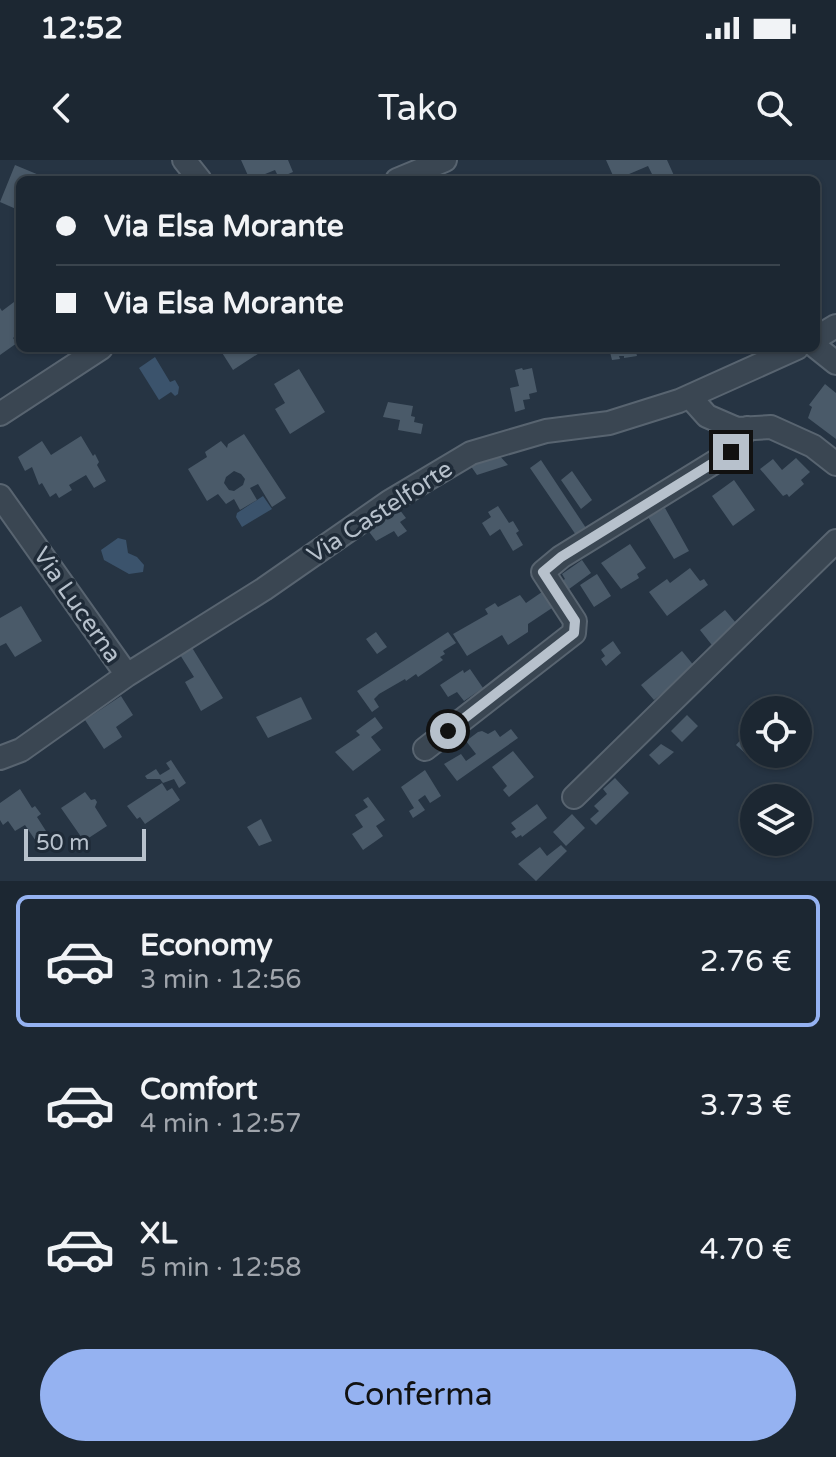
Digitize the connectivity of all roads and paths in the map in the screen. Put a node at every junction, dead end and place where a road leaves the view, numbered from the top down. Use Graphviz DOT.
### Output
graph roads {
  1 [pos="184,160"];
  2 [pos="445,160"];
  3 [pos="197,176"];
  4 [pos="407,176"];
  5 [pos="820,350"];
  6 [pos="95,352"];
  7 [pos="788,352"];
  8 [pos="836,363"];
  9 [pos="690,397"];
  10 [pos="0,414"];
  11 [pos="747,428"];
  12 [pos="836,464"];
  13 [pos="0,496"];
  14 [pos="836,541"];
  15 [pos="127,675"];
  16 [pos="425,749"];
  17 [pos="0,758"];
  18 [pos="574,797"];
  1 -- 3 [label="street"];
  2 -- 4 [label="street"];
  5 -- 8 [label="street"];
  6 -- 10 [label="street"];
  7 -- 9 [label="street, Via Castelforte"];
  9 -- 11 [label="street"];
  9 -- 15 [label="street, Via Castelforte"];
  11 -- 12 [label="street"];
  11 -- 16 [label="street"];
  13 -- 15 [label="street, Via Lucerna"];
  14 -- 18 [label="street"];
  15 -- 17 [label="street, Via Castelforte"];
}
